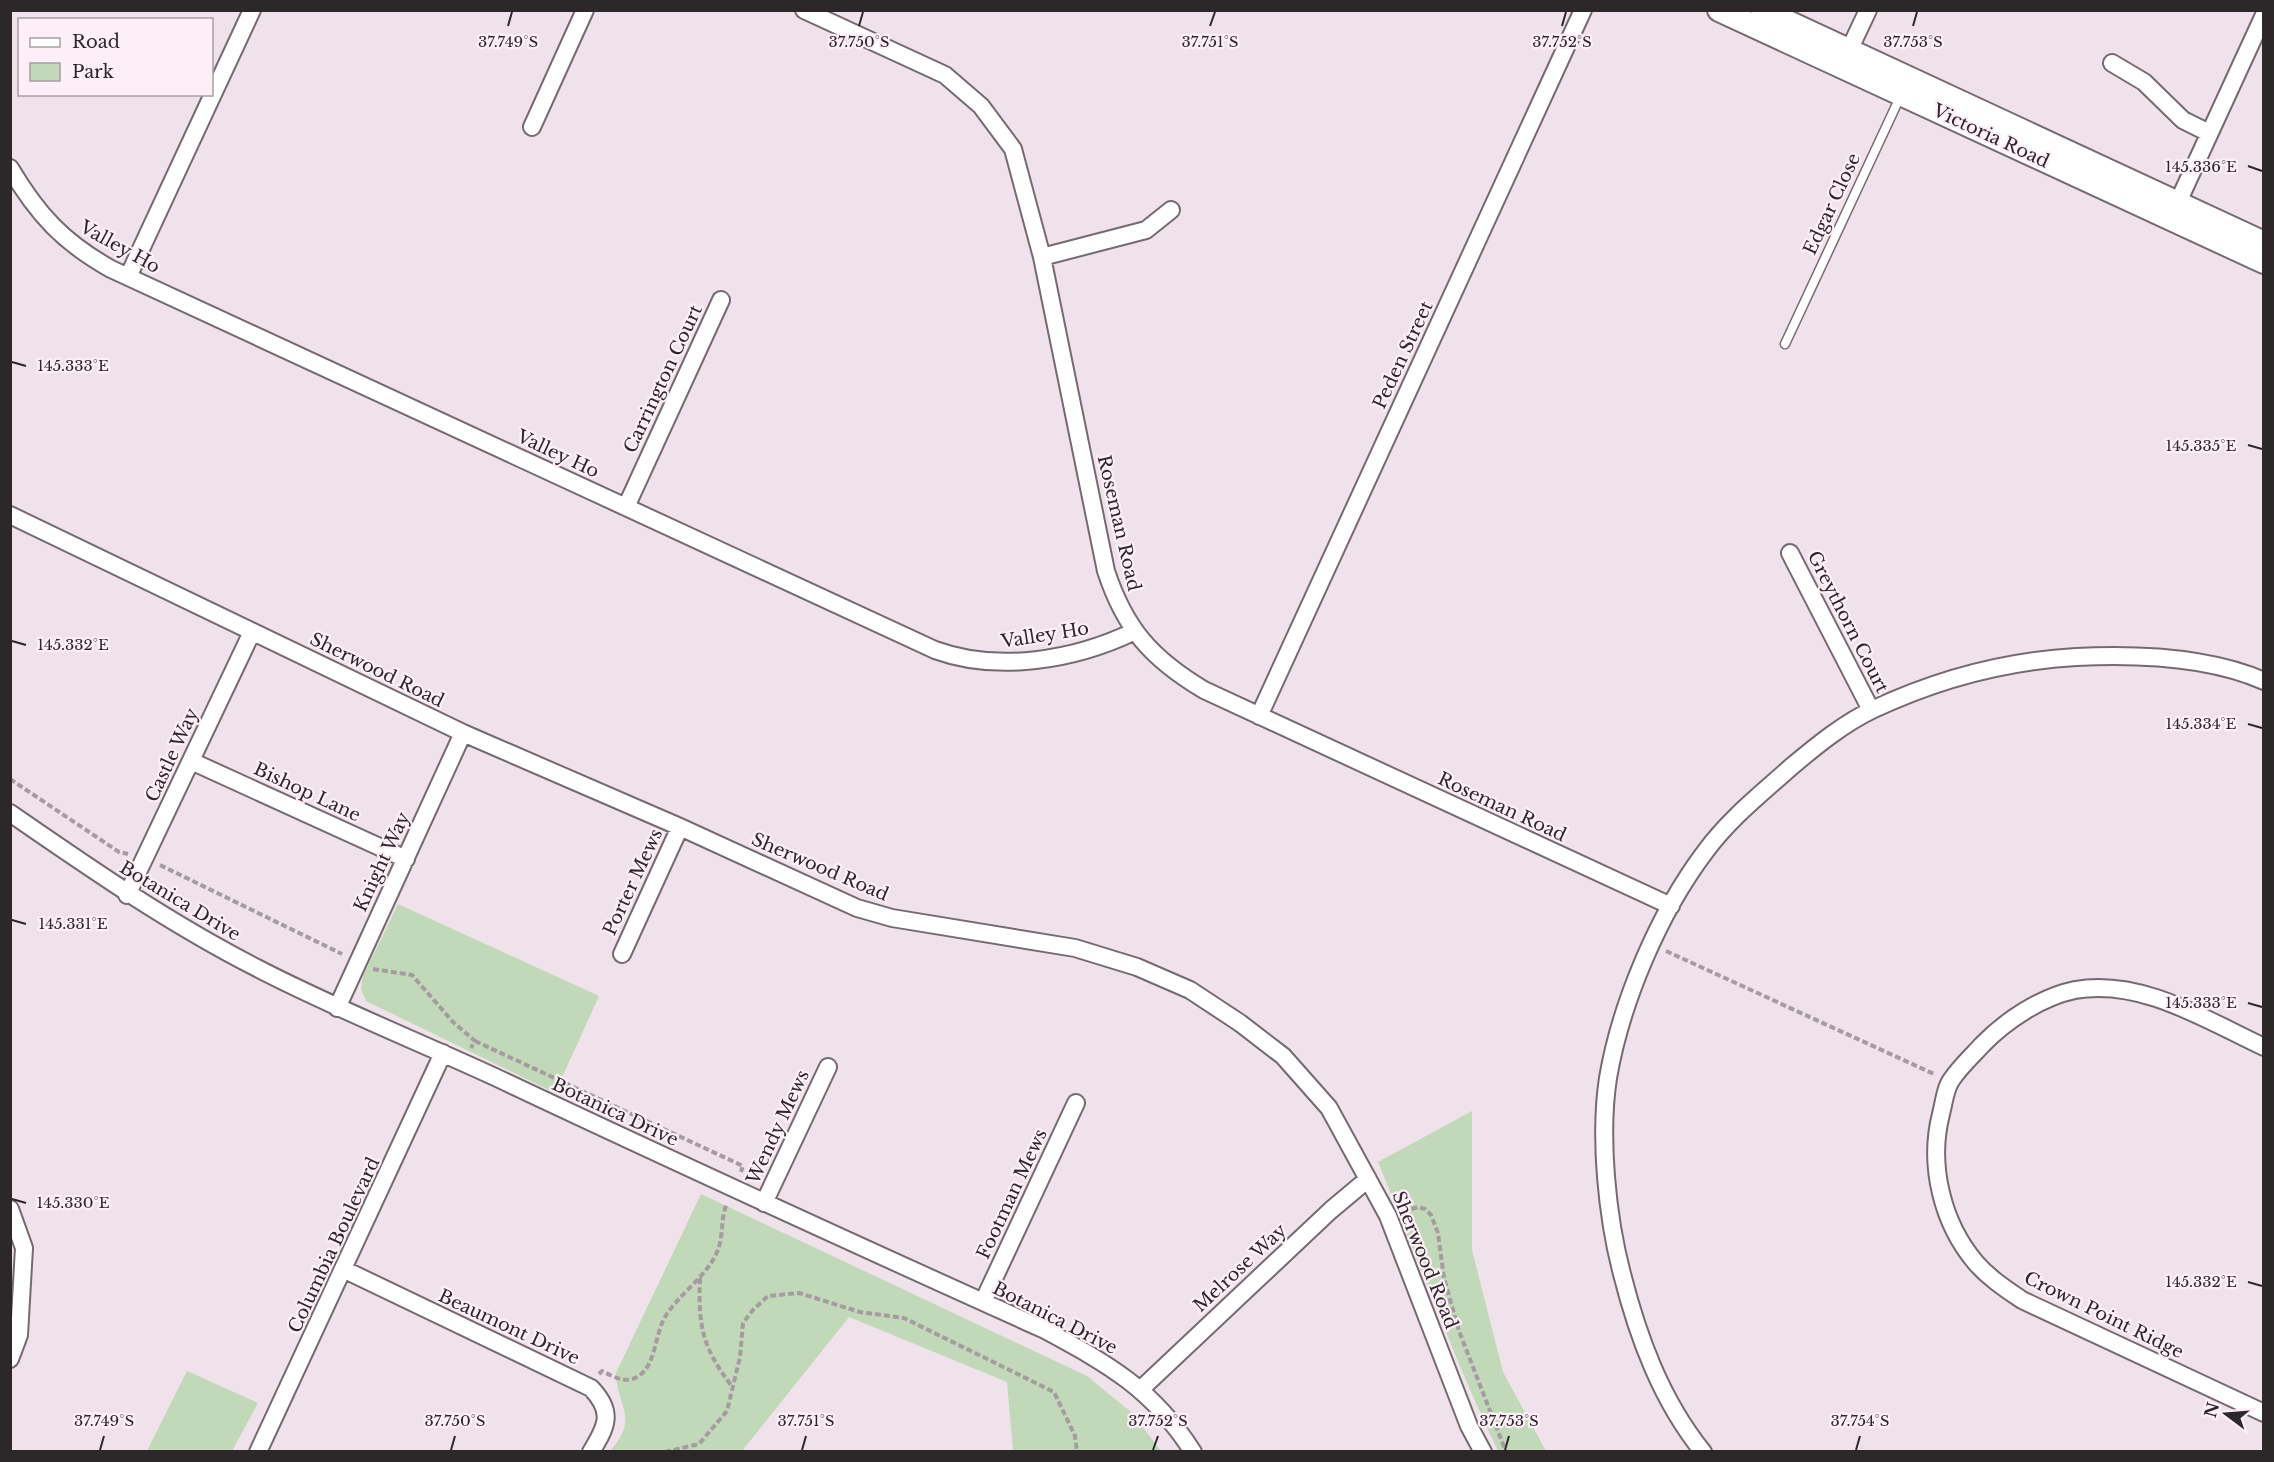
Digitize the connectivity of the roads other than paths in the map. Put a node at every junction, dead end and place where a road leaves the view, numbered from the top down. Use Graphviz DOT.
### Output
graph roads {
  1 [pos="252,10"];
  2 [pos="585,10"];
  3 [pos="804,10"];
  4 [pos="1583,10"];
  5 [pos="1719,10"];
  6 [pos="1762,10"];
  7 [pos="1868,10"];
  8 [pos="2264,15"];
  9 [pos="1845,59"];
  10 [pos="2112,63"];
  11 [pos="1905,87"];
  12 [pos="213,94"];
  13 [pos="212,96"];
  14 [pos="532,127"];
  15 [pos="2209,133"];
  16 [pos="10,168"];
  17 [pos="1171,210"];
  18 [pos="2174,211"];
  19 [pos="2264,243"];
  20 [pos="1042,257"];
  21 [pos="2264,262"];
  22 [pos="128,277"];
  23 [pos="721,300"];
  24 [pos="1785,344"];
  25 [pos="626,507"];
  26 [pos="10,515"];
  27 [pos="1790,553"];
  28 [pos="252,632"];
  29 [pos="1133,632"];
  30 [pos="2264,681"];
  31 [pos="1871,710"];
  32 [pos="1259,716"];
  33 [pos="463,733"];
  34 [pos="191,761"];
  35 [pos="10,813"];
  36 [pos="680,827"];
  37 [pos="406,859"];
  38 [pos="127,895"];
  39 [pos="1671,906"];
  40 [pos="622,954"];
  41 [pos="337,1008"];
  42 [pos="2264,1047"];
  43 [pos="443,1053"];
  44 [pos="828,1067"];
  45 [pos="1076,1103"];
  46 [pos="1368,1179"];
  47 [pos="764,1203"];
  48 [pos="10,1209"];
  49 [pos="345,1270"];
  50 [pos="983,1302"];
  51 [pos="10,1359"];
  52 [pos="1142,1389"];
  53 [pos="2264,1413"];
  54 [pos="258,1452"];
  55 [pos="591,1452"];
  56 [pos="1193,1452"];
  57 [pos="1483,1452"];
  58 [pos="1703,1452"];
  1 -- 12 [label="street"];
  2 -- 14 [label="street"];
  3 -- 20 [label="street, Roseman Road"];
  4 -- 32 [label="street, Peden Street"];
  5 -- 9 [label="main road, Victoria Road"];
  6 -- 9 [label="main road, Victoria Road"];
  7 -- 9 [label="street"];
  8 -- 15 [label="street"];
  9 -- 11 [label="main road, Victoria Road"];
  10 -- 15 [label="street"];
  11 -- 18 [label="main road, Victoria Road"];
  11 -- 24 [label="lane, Edgar Close"];
  13 -- 22 [label="street"];
  15 -- 18 [label="street"];
  16 -- 22 [label="street, Valley Ho"];
  17 -- 20 [label="street"];
  18 -- 19 [label="main road, Victoria Road"];
  18 -- 21 [label="main road, Victoria Road"];
  20 -- 29 [label="street, Roseman Road"];
  22 -- 25 [label="street, Valley Ho"];
  23 -- 25 [label="street, Carrington Court"];
  25 -- 29 [label="street, Valley Ho"];
  26 -- 28 [label="street, Sherwood Road"];
  27 -- 31 [label="street, Greythorn Court"];
  28 -- 33 [label="street, Sherwood Road"];
  28 -- 34 [label="street, Castle Way"];
  29 -- 32 [label="street, Roseman Road"];
  30 -- 31 [label="street"];
  31 -- 39 [label="street"];
  32 -- 39 [label="street, Roseman Road"];
  33 -- 36 [label="street, Sherwood Road"];
  33 -- 37 [label="street, Knight Way"];
  34 -- 37 [label="street, Bishop Lane"];
  34 -- 38 [label="street, Castle Way"];
  35 -- 38 [label="street, Botanica Drive"];
  36 -- 40 [label="street, Porter Mews"];
  36 -- 46 [label="street, Sherwood Road"];
  37 -- 41 [label="street, Knight Way"];
  38 -- 41 [label="street, Botanica Drive"];
  39 -- 58 [label="street"];
  41 -- 43 [label="street, Botanica Drive"];
  42 -- 53 [label="street, Crown Point Ridge"];
  43 -- 47 [label="street, Botanica Drive"];
  43 -- 49 [label="street, Columbia Boulevard"];
  44 -- 47 [label="street, Wendy Mews"];
  45 -- 50 [label="street, Footman Mews"];
  46 -- 52 [label="street, Melrose Way"];
  46 -- 57 [label="street, Sherwood Road"];
  47 -- 50 [label="street, Botanica Drive"];
  48 -- 51 [label="street"];
  49 -- 54 [label="street, Columbia Boulevard"];
  49 -- 55 [label="street, Beaumont Drive"];
  50 -- 52 [label="street, Botanica Drive"];
  52 -- 56 [label="street, Botanica Drive"];
}
